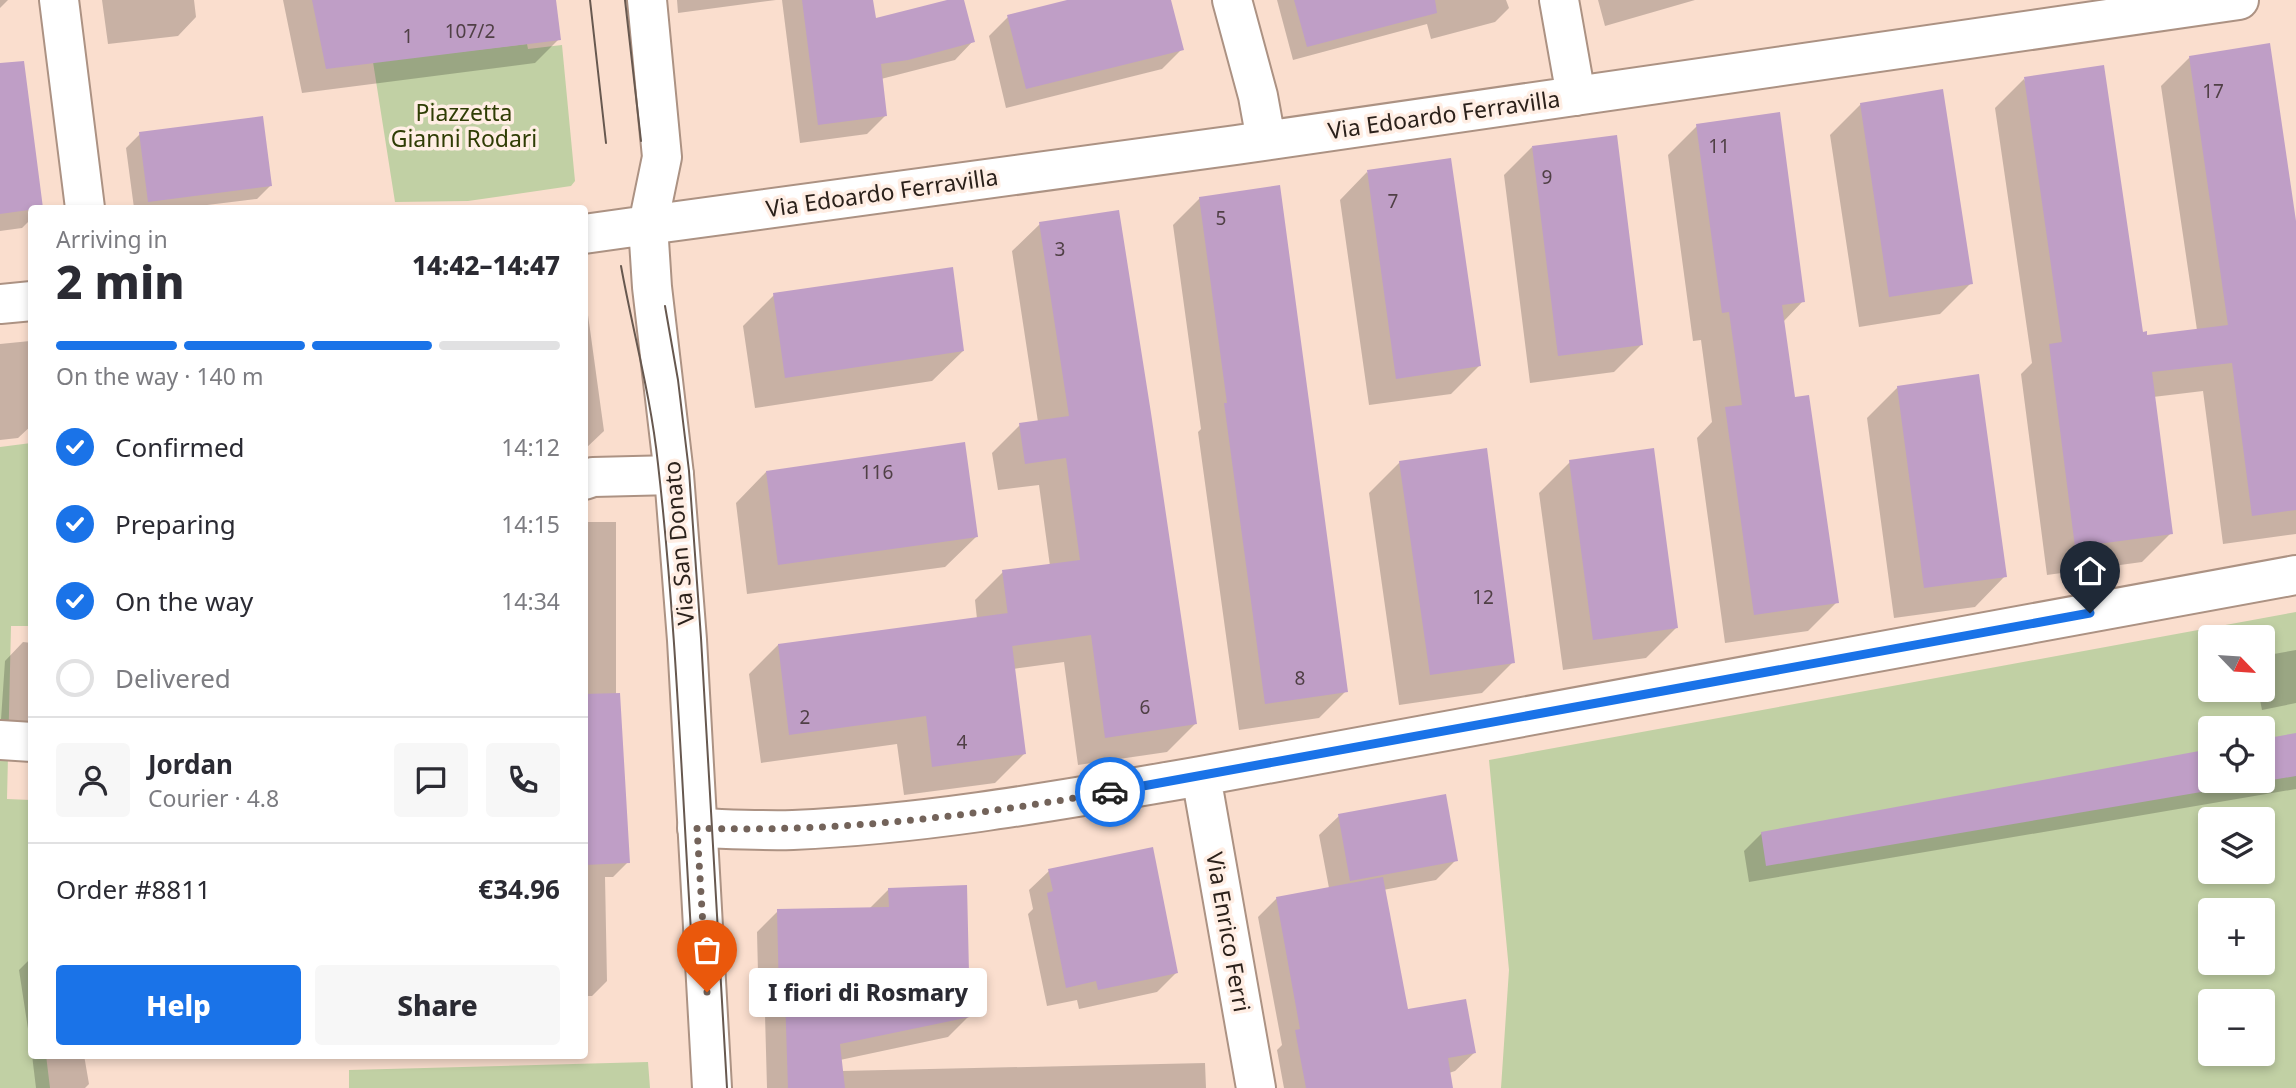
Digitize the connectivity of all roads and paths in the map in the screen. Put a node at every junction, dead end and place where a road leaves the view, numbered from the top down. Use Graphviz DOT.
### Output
graph roads {
  1 [pos="59,0"];
  2 [pos="646,0"];
  3 [pos="1232,0"];
  4 [pos="1559,0"];
  5 [pos="2239,0"];
  6 [pos="1576,96"];
  7 [pos="1266,140"];
  8 [pos="85,205"];
  9 [pos="648,225"];
  10 [pos="588,233"];
  11 [pos="28,301"];
  12 [pos="0,304"];
  13 [pos="674,475"];
  14 [pos="588,479"];
  15 [pos="2296,575"];
  16 [pos="0,740"];
  17 [pos="28,742"];
  18 [pos="1201,776"];
  19 [pos="697,828"];
  20 [pos="712,1088"];
  21 [pos="1256,1088"];
  1 -- 8 [label="street"];
  2 -- 9 [label="street, Via San Donato"];
  3 -- 7 [label="street"];
  4 -- 6 [label="street"];
  5 -- 6 [label="street, Via Edoardo Ferravilla"];
  6 -- 7 [label="street, Via Edoardo Ferravilla"];
  7 -- 9 [label="street, Via Edoardo Ferravilla"];
  9 -- 10 [label="street, Via Edoardo Ferravilla"];
  9 -- 13 [label="street, Via San Donato"];
  11 -- 12 [label="street"];
  13 -- 14 [label="street"];
  13 -- 19 [label="street, Via San Donato"];
  15 -- 18 [label="street"];
  16 -- 17 [label="street"];
  18 -- 19 [label="street"];
  18 -- 21 [label="street, Via Enrico Ferri"];
  19 -- 20 [label="street, Via San Donato"];
}
